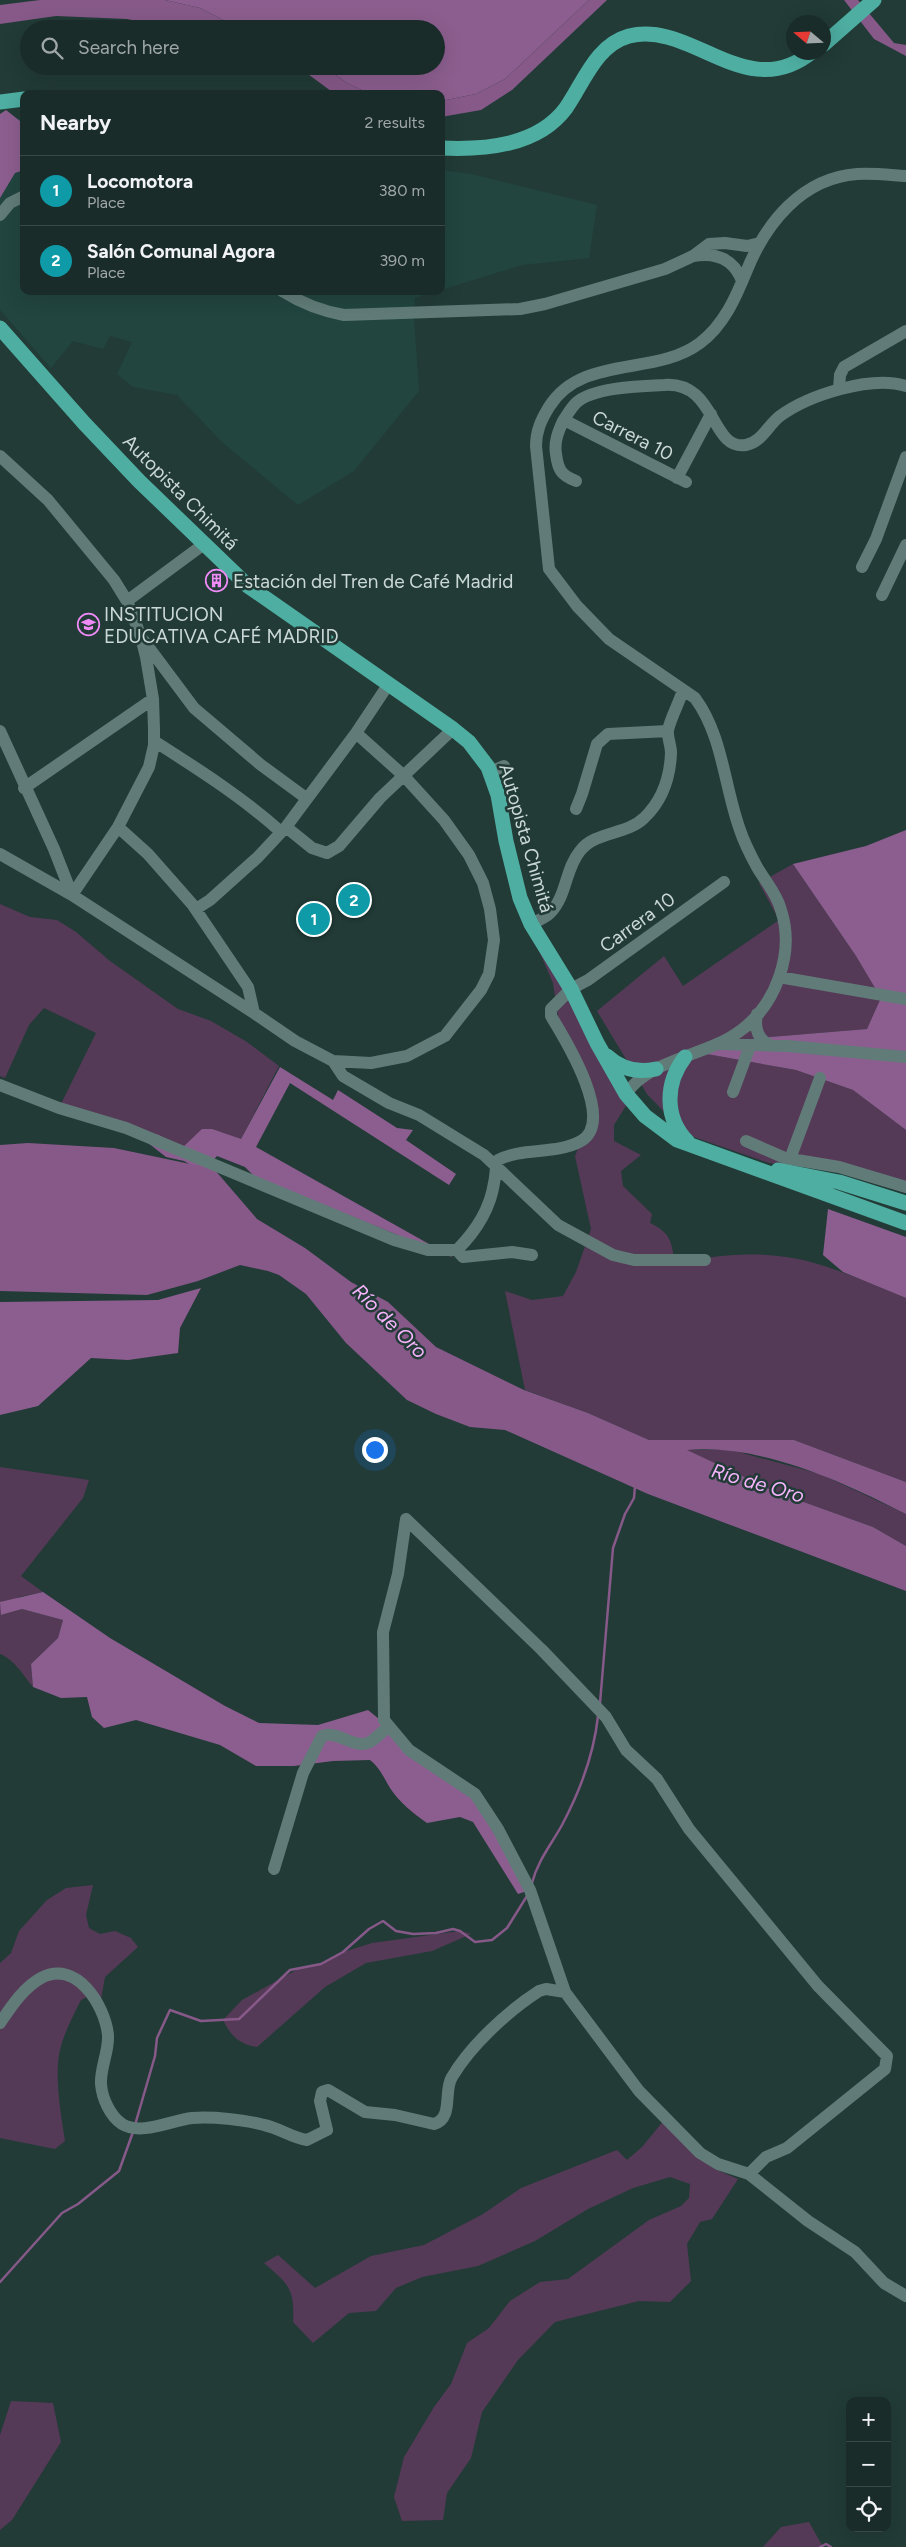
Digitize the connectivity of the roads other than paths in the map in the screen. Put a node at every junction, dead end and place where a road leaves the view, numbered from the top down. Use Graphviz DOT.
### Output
graph roads {
  1 [pos="874,0"];
  2 [pos="831,37"];
  3 [pos="803,60"];
  4 [pos="20,100"];
  5 [pos="0,102"];
  6 [pos="445,148"];
  7 [pos="906,176"];
  8 [pos="20,198"];
  9 [pos="0,215"];
  10 [pos="760,243"];
  11 [pos="694,256"];
  12 [pos="742,281"];
  13 [pos="288,295"];
  14 [pos="0,328"];
  15 [pos="906,331"];
  16 [pos="626,367"];
  17 [pos="595,373"];
  18 [pos="906,386"];
  19 [pos="628,389"];
  20 [pos="840,389"];
  21 [pos="602,392"];
  22 [pos="711,414"];
  23 [pos="564,420"];
  24 [pos="0,456"];
  25 [pos="906,457"];
  26 [pos="576,481"];
  27 [pos="204,544"];
  28 [pos="906,545"];
  29 [pos="862,567"];
  30 [pos="882,595"];
  31 [pos="127,601"];
  32 [pos="141,638"];
  33 [pos="388,685"];
  34 [pos="683,690"];
  35 [pos="152,699"];
  36 [pos="453,729"];
  37 [pos="0,731"];
  38 [pos="668,731"];
  39 [pos="356,733"];
  40 [pos="154,741"];
  41 [pos="404,776"];
  42 [pos="24,788"];
  43 [pos="306,798"];
  44 [pos="576,809"];
  45 [pos="118,827"];
  46 [pos="283,829"];
  47 [pos="0,854"];
  48 [pos="724,882"];
  49 [pos="72,895"];
  50 [pos="196,909"];
  51 [pos="531,924"];
  52 [pos="779,977"];
  53 [pos="571,989"];
  54 [pos="906,999"];
  55 [pos="254,1013"];
  56 [pos="757,1014"];
  57 [pos="597,1044"];
  58 [pos="720,1044"];
  59 [pos="750,1046"];
  60 [pos="776,1046"];
  61 [pos="685,1057"];
  62 [pos="906,1057"];
  63 [pos="333,1061"];
  64 [pos="656,1069"];
  65 [pos="820,1078"];
  66 [pos="0,1085"];
  67 [pos="733,1092"];
  68 [pos="626,1094"];
  69 [pos="746,1140"];
  70 [pos="693,1146"];
  71 [pos="790,1159"];
  72 [pos="495,1166"];
  73 [pos="764,1170"];
  74 [pos="905,1183"];
  75 [pos="906,1203"];
  76 [pos="906,1223"];
  77 [pos="457,1250"];
  78 [pos="532,1255"];
  79 [pos="705,1260"];
  80 [pos="389,1726"];
  81 [pos="274,1869"];
  82 [pos="565,1992"];
  83 [pos="0,2023"];
  84 [pos="749,2174"];
  85 [pos="906,2296"];
  1 -- 2 [label="highway"];
  3 -- 6 [label="highway"];
  4 -- 5 [label="highway"];
  7 -- 10 [label="street"];
  8 -- 9 [label="street"];
  10 -- 11 [label="street"];
  10 -- 12 [label="street"];
  11 -- 12 [label="street"];
  11 -- 13 [label="street"];
  12 -- 16 [label="street"];
  14 -- 27 [label="highway, Autopista Chimitá"];
  15 -- 20 [label="street"];
  16 -- 17 [label="street"];
  16 -- 19 [label="street"];
  17 -- 21 [label="street"];
  17 -- 34 [label="street"];
  18 -- 20 [label="street"];
  19 -- 21 [label="street"];
  19 -- 22 [label="street"];
  20 -- 22 [label="street"];
  21 -- 23 [label="street"];
  22 -- 23 [label="street, Carrera 10"];
  23 -- 26 [label="street"];
  24 -- 31 [label="street"];
  25 -- 29 [label="street"];
  27 -- 31 [label="street"];
  27 -- 33 [label="highway, Autopista Chimitá"];
  28 -- 30 [label="street"];
  31 -- 32 [label="street"];
  32 -- 35 [label="street"];
  32 -- 43 [label="street"];
  33 -- 36 [label="highway, Autopista Chimitá"];
  33 -- 39 [label="street"];
  34 -- 38 [label="street"];
  34 -- 52 [label="street"];
  35 -- 40 [label="street"];
  35 -- 42 [label="street"];
  36 -- 41 [label="street"];
  36 -- 51 [label="highway, Autopista Chimitá"];
  37 -- 42 [label="street"];
  38 -- 44 [label="street"];
  38 -- 51 [label="street"];
  39 -- 41 [label="street"];
  39 -- 43 [label="street"];
  40 -- 45 [label="street"];
  40 -- 46 [label="street"];
  41 -- 46 [label="street"];
  41 -- 63 [label="street"];
  42 -- 49 [label="street"];
  43 -- 46 [label="street"];
  45 -- 49 [label="street"];
  45 -- 50 [label="street"];
  46 -- 50 [label="street"];
  47 -- 49 [label="street"];
  48 -- 53 [label="street, Carrera 10"];
  49 -- 55 [label="street"];
  50 -- 55 [label="street"];
  51 -- 53 [label="highway, Autopista Chimitá"];
  52 -- 54 [label="street"];
  52 -- 56 [label="street"];
  53 -- 57 [label="highway, Autopista Chimitá"];
  53 -- 72 [label="street, Carrera 10"];
  55 -- 63 [label="street"];
  56 -- 58 [label="street"];
  56 -- 60 [label="street"];
  57 -- 64 [label="highway"];
  57 -- 68 [label="highway, Autopista Chimitá"];
  58 -- 59 [label="street"];
  58 -- 61 [label="street"];
  59 -- 60 [label="street"];
  59 -- 67 [label="street"];
  60 -- 62 [label="street"];
  61 -- 64 [label="street"];
  61 -- 70 [label="highway"];
  63 -- 72 [label="street"];
  64 -- 68 [label="street"];
  65 -- 71 [label="street"];
  66 -- 77 [label="street"];
  68 -- 70 [label="highway, Autopista Chimitá"];
  69 -- 71 [label="street"];
  70 -- 73 [label="highway, Autopista Chimitá"];
  71 -- 74 [label="street"];
  72 -- 77 [label="street"];
  72 -- 79 [label="street"];
  73 -- 75 [label="highway, Autopista Chimitá"];
  73 -- 76 [label="highway, Autopista Chimitá"];
  77 -- 78 [label="street"];
  80 -- 81 [label="street"];
  80 -- 82 [label="street"];
  80 -- 84 [label="street"];
  82 -- 83 [label="street"];
  82 -- 84 [label="street"];
  84 -- 85 [label="street"];
}
